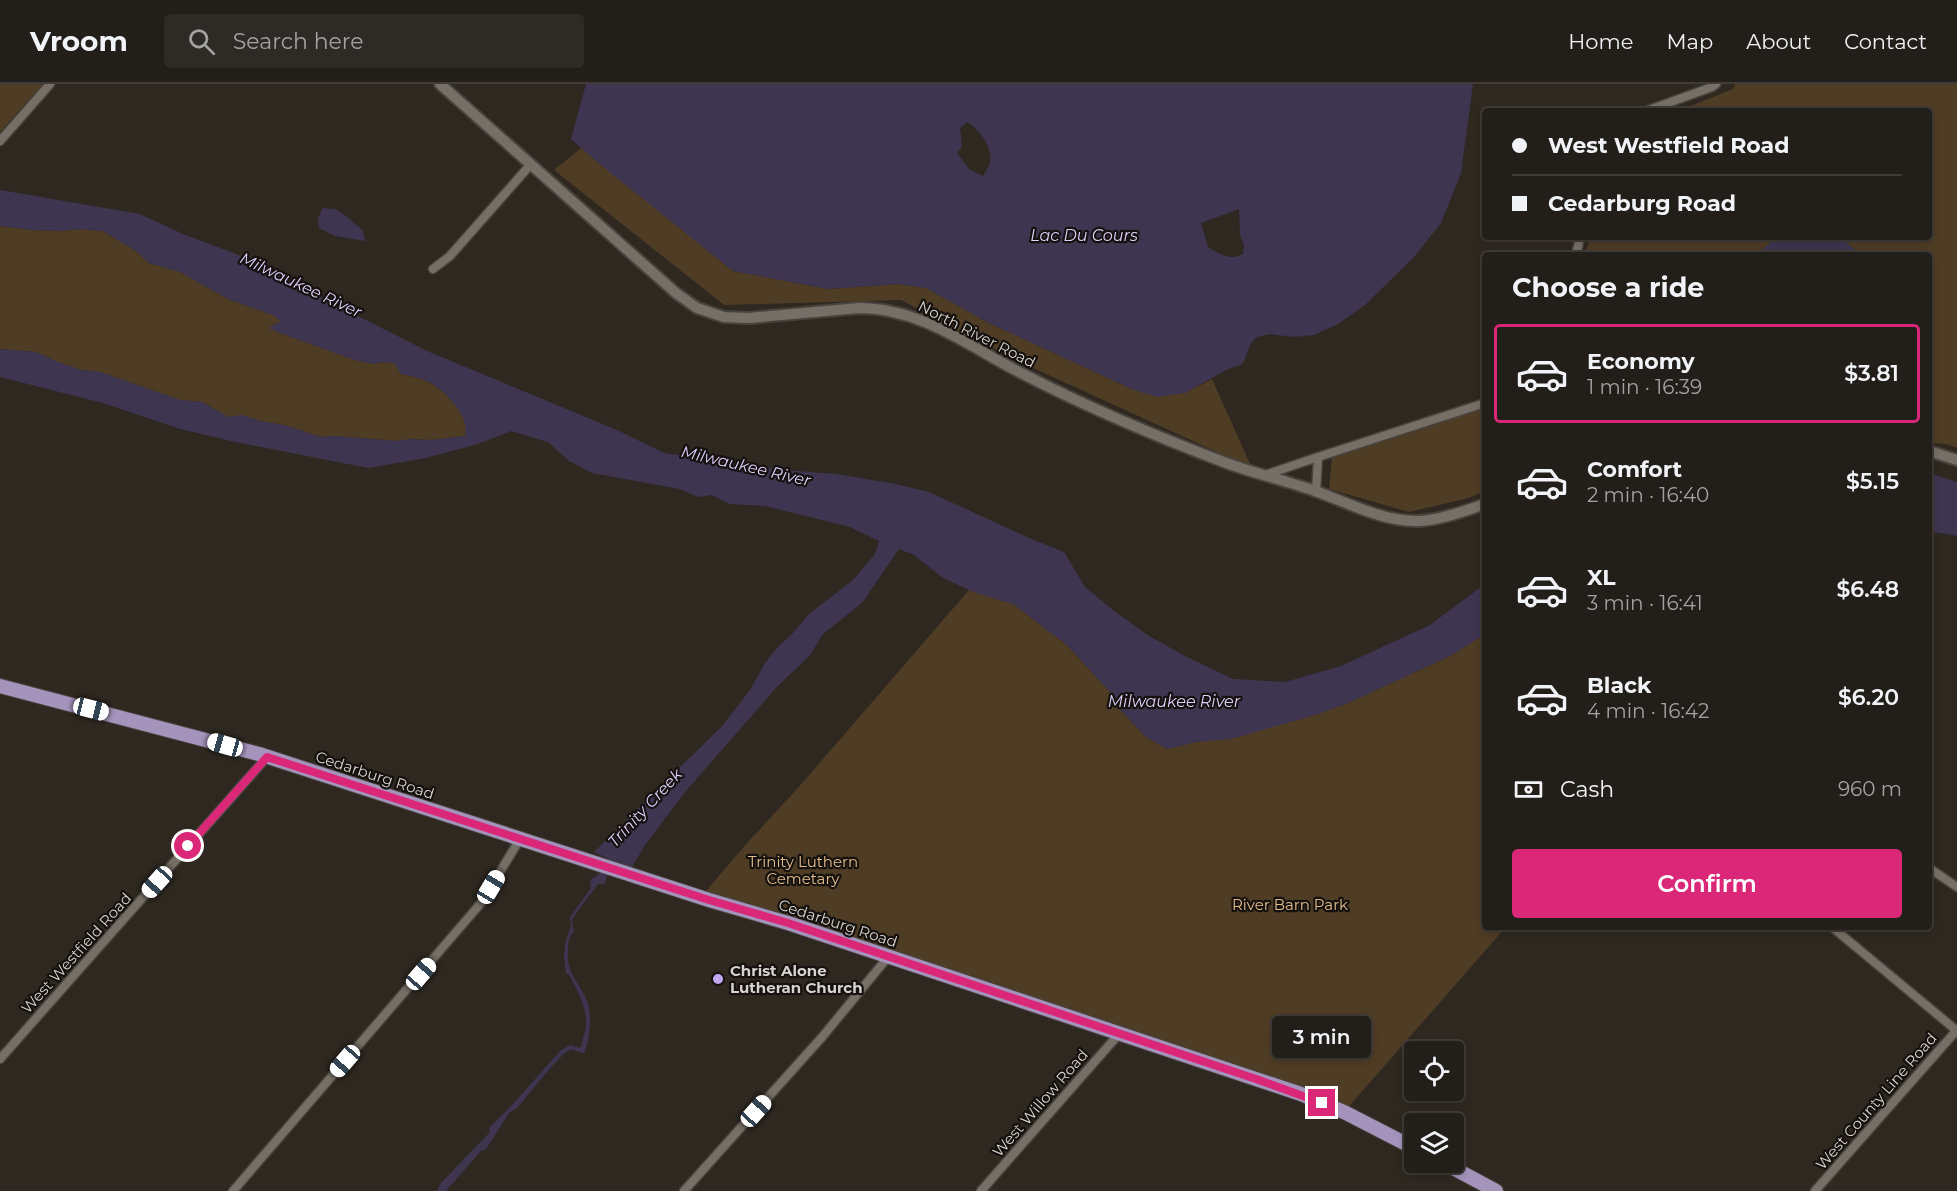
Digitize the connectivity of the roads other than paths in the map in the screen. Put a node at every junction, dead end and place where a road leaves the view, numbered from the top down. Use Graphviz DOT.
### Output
graph roads {
  1 [pos="51,84"];
  2 [pos="440,84"];
  3 [pos="1716,84"];
  4 [pos="1654,108"];
  5 [pos="0,141"];
  6 [pos="531,164"];
  7 [pos="433,269"];
  8 [pos="1482,405"];
  9 [pos="1932,452"];
  10 [pos="1318,457"];
  11 [pos="1957,460"];
  12 [pos="1265,475"];
  13 [pos="1316,492"];
  14 [pos="1482,505"];
  15 [pos="0,686"];
  16 [pos="267,757"];
  17 [pos="520,839"];
  18 [pos="1932,870"];
  19 [pos="1957,887"];
  20 [pos="1836,930"];
  21 [pos="888,957"];
  22 [pos="1957,1030"];
  23 [pos="1119,1034"];
  24 [pos="0,1059"];
  25 [pos="1404,1143"];
  26 [pos="1462,1173"];
  27 [pos="233,1191"];
  28 [pos="684,1191"];
  29 [pos="981,1191"];
  30 [pos="1496,1191"];
  31 [pos="1815,1191"];
  1 -- 5 [label="street"];
  2 -- 6 [label="street, North River Road"];
  3 -- 4 [label="street"];
  6 -- 7 [label="street"];
  6 -- 12 [label="street, North River Road"];
  8 -- 10 [label="street"];
  9 -- 11 [label="street"];
  10 -- 12 [label="street"];
  10 -- 13 [label="street"];
  12 -- 13 [label="street, North River Road"];
  13 -- 14 [label="street, North River Road"];
  15 -- 16 [label="main road, Cedarburg Road"];
  16 -- 17 [label="main road, Cedarburg Road"];
  16 -- 24 [label="street, West Westfield Road"];
  17 -- 21 [label="main road, Cedarburg Road"];
  17 -- 27 [label="street"];
  18 -- 19 [label="street"];
  20 -- 22 [label="street"];
  21 -- 23 [label="main road, Cedarburg Road"];
  21 -- 28 [label="street"];
  22 -- 31 [label="street, West County Line Road"];
  23 -- 25 [label="main road, Cedarburg Road"];
  23 -- 29 [label="street, West Willow Road"];
  26 -- 30 [label="main road"];
}
